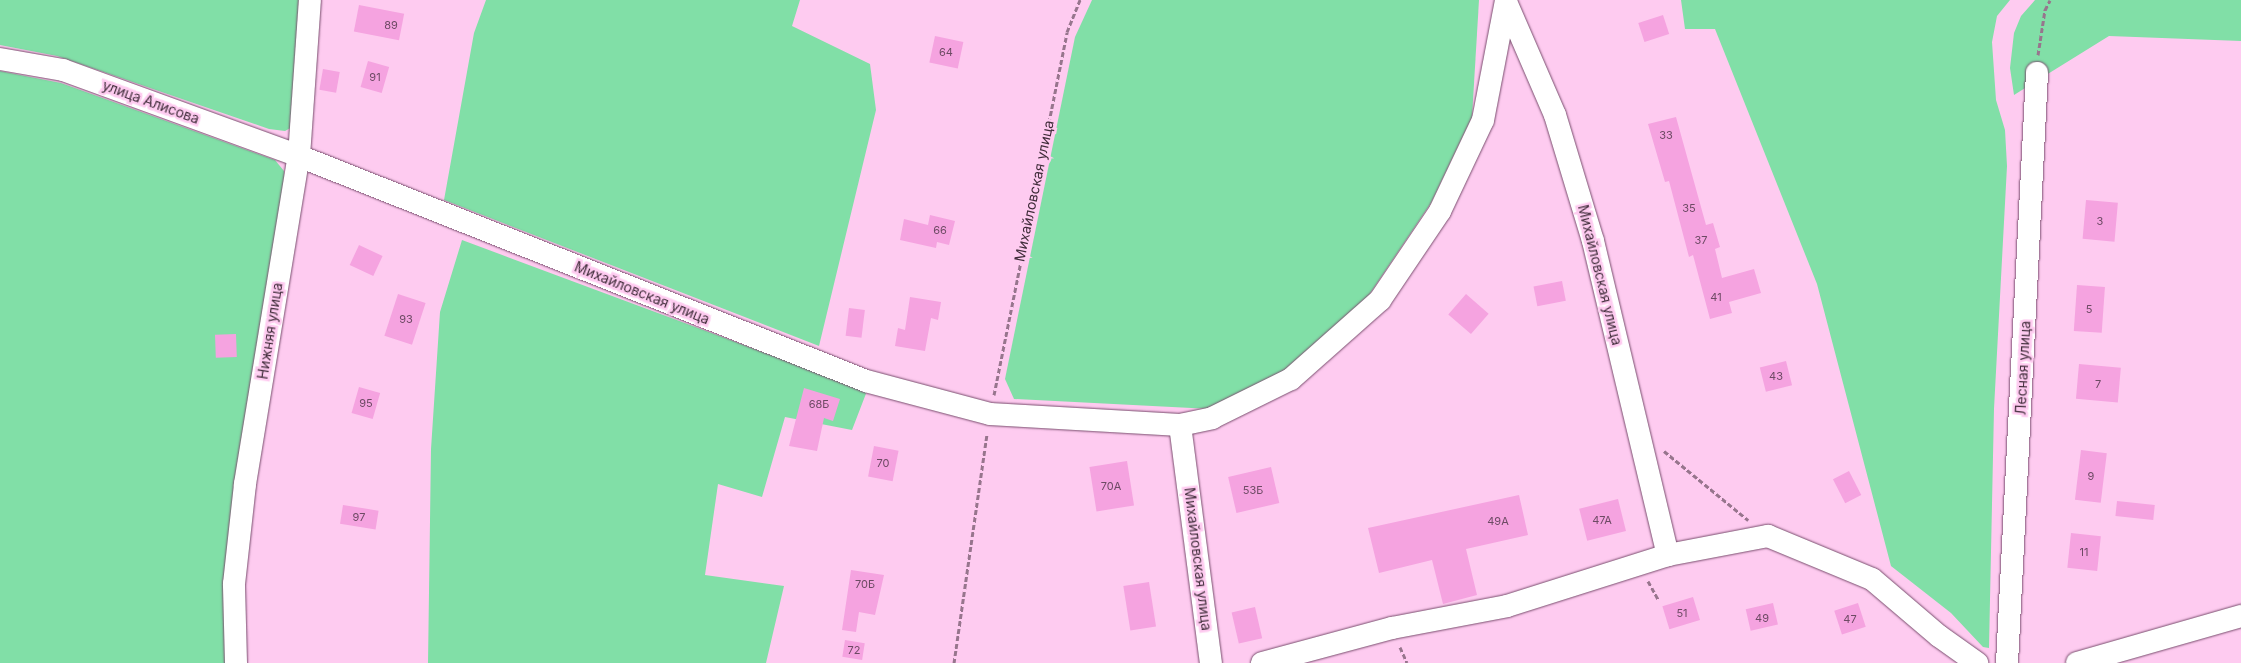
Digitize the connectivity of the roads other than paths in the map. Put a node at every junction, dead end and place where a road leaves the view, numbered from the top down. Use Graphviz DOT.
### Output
graph roads {
  1 [pos="310,0"];
  2 [pos="1506,2"];
  3 [pos="0,59"];
  4 [pos="2037,73"];
  5 [pos="299,156"];
  6 [pos="1180,425"];
  7 [pos="1668,555"];
  8 [pos="2241,616"];
  9 [pos="236,663"];
  10 [pos="1211,663"];
  11 [pos="1262,663"];
  12 [pos="1977,663"];
  13 [pos="2007,663"];
  14 [pos="2077,663"];
  1 -- 5 [label="street, Нижняя улица"];
  2 -- 6 [label="street, Михайловская улица"];
  2 -- 7 [label="street, Михайловская улица"];
  3 -- 5 [label="street, улица Алисова"];
  4 -- 13 [label="street, Лесная улица"];
  5 -- 6 [label="street, Михайловская улица"];
  5 -- 9 [label="street, Нижняя улица"];
  6 -- 10 [label="street, Михайловская улица"];
  7 -- 11 [label="street"];
  7 -- 12 [label="street"];
  8 -- 14 [label="street"];
}
